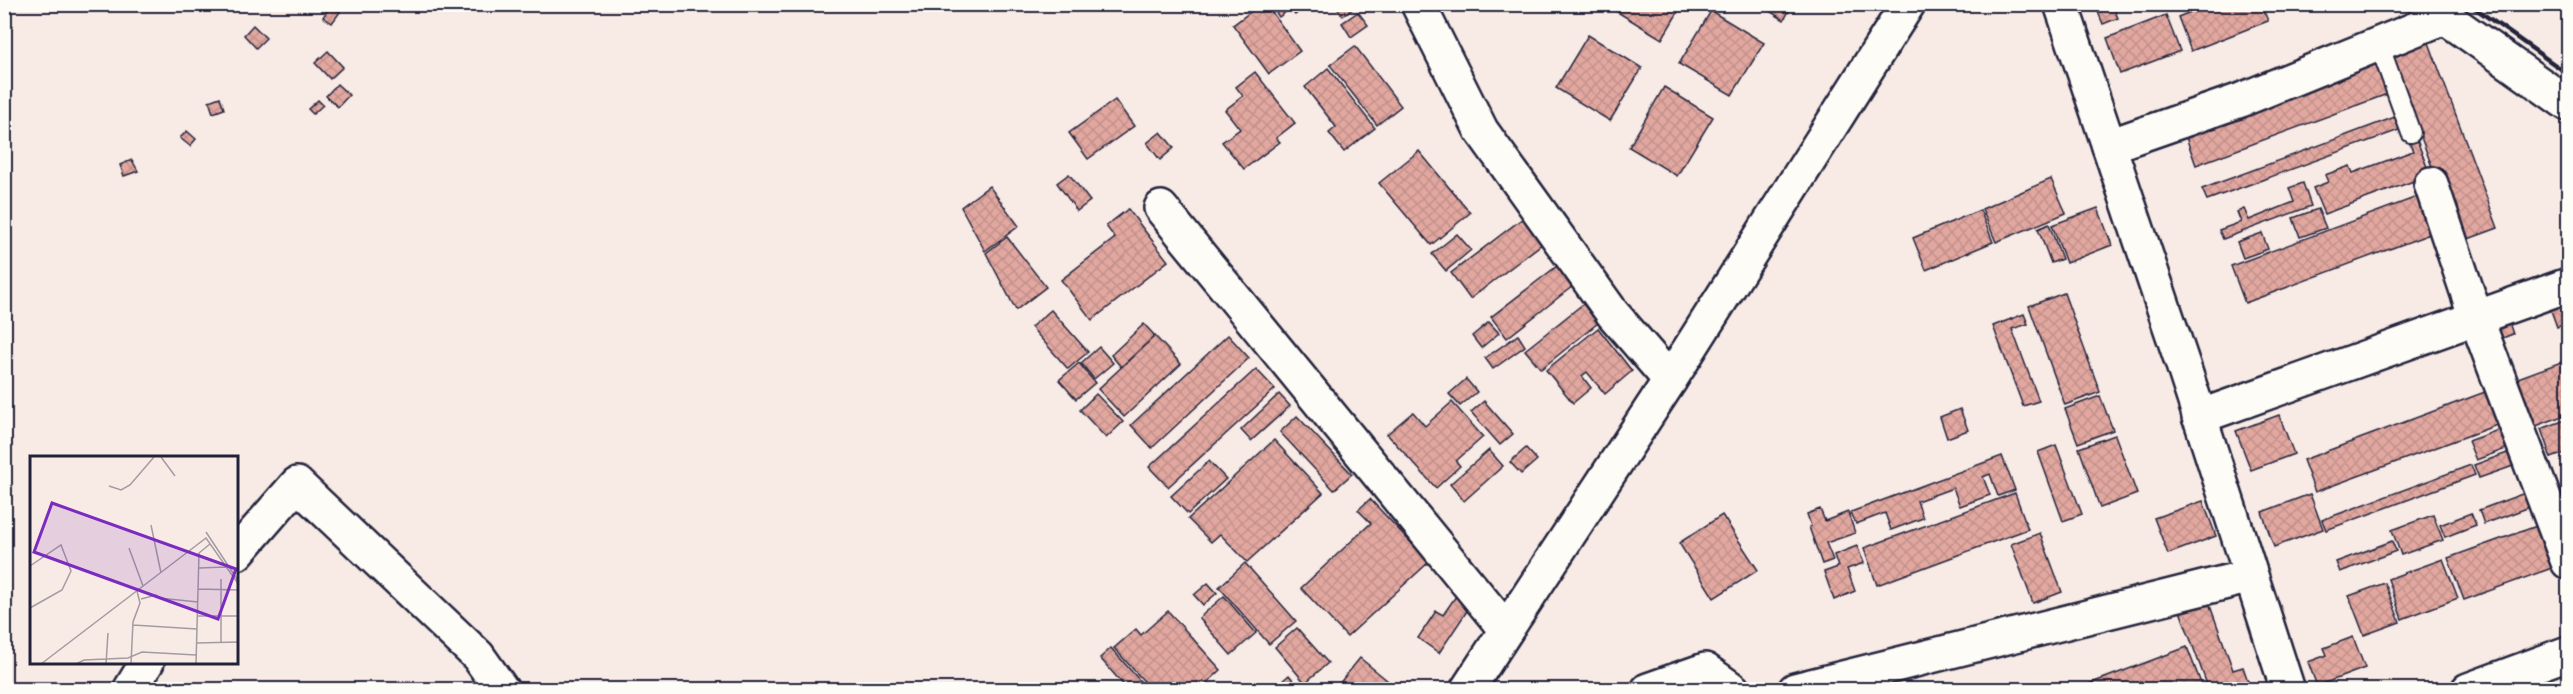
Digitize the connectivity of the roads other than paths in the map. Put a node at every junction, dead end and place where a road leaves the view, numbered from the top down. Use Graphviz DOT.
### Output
graph roads {
  1 [pos="1418,4"];
  2 [pos="1908,4"];
  3 [pos="2061,4"];
  4 [pos="2436,11"];
  5 [pos="2379,44"];
  6 [pos="2568,104"];
  7 [pos="2411,133"];
  8 [pos="2109,146"];
  9 [pos="2431,184"];
  10 [pos="1161,208"];
  11 [pos="2568,285"];
  12 [pos="2476,318"];
  13 [pos="1670,380"];
  14 [pos="2199,417"];
  15 [pos="238,552"];
  16 [pos="2568,562"];
  17 [pos="2251,576"];
  18 [pos="1506,630"];
  19 [pos="2568,653"];
  20 [pos="146,664"];
  21 [pos="130,690"];
  22 [pos="502,690"];
  23 [pos="1467,690"];
  24 [pos="1648,690"];
  25 [pos="1733,690"];
  26 [pos="1795,690"];
  27 [pos="2288,690"];
  28 [pos="2468,690"];
  1 -- 13 [label="street"];
  2 -- 13 [label="street"];
  3 -- 8 [label="street"];
  4 -- 5 [label="street"];
  4 -- 6 [label="street"];
  5 -- 7 [label="lane"];
  5 -- 8 [label="street"];
  8 -- 14 [label="street"];
  9 -- 12 [label="street"];
  10 -- 18 [label="street"];
  11 -- 12 [label="street"];
  12 -- 14 [label="street"];
  12 -- 16 [label="street"];
  13 -- 18 [label="street"];
  14 -- 17 [label="street"];
  15 -- 22 [label="street"];
  17 -- 26 [label="street"];
  17 -- 27 [label="street"];
  18 -- 23 [label="street"];
  19 -- 28 [label="street"];
  20 -- 21 [label="street"];
  24 -- 25 [label="street"];
}
